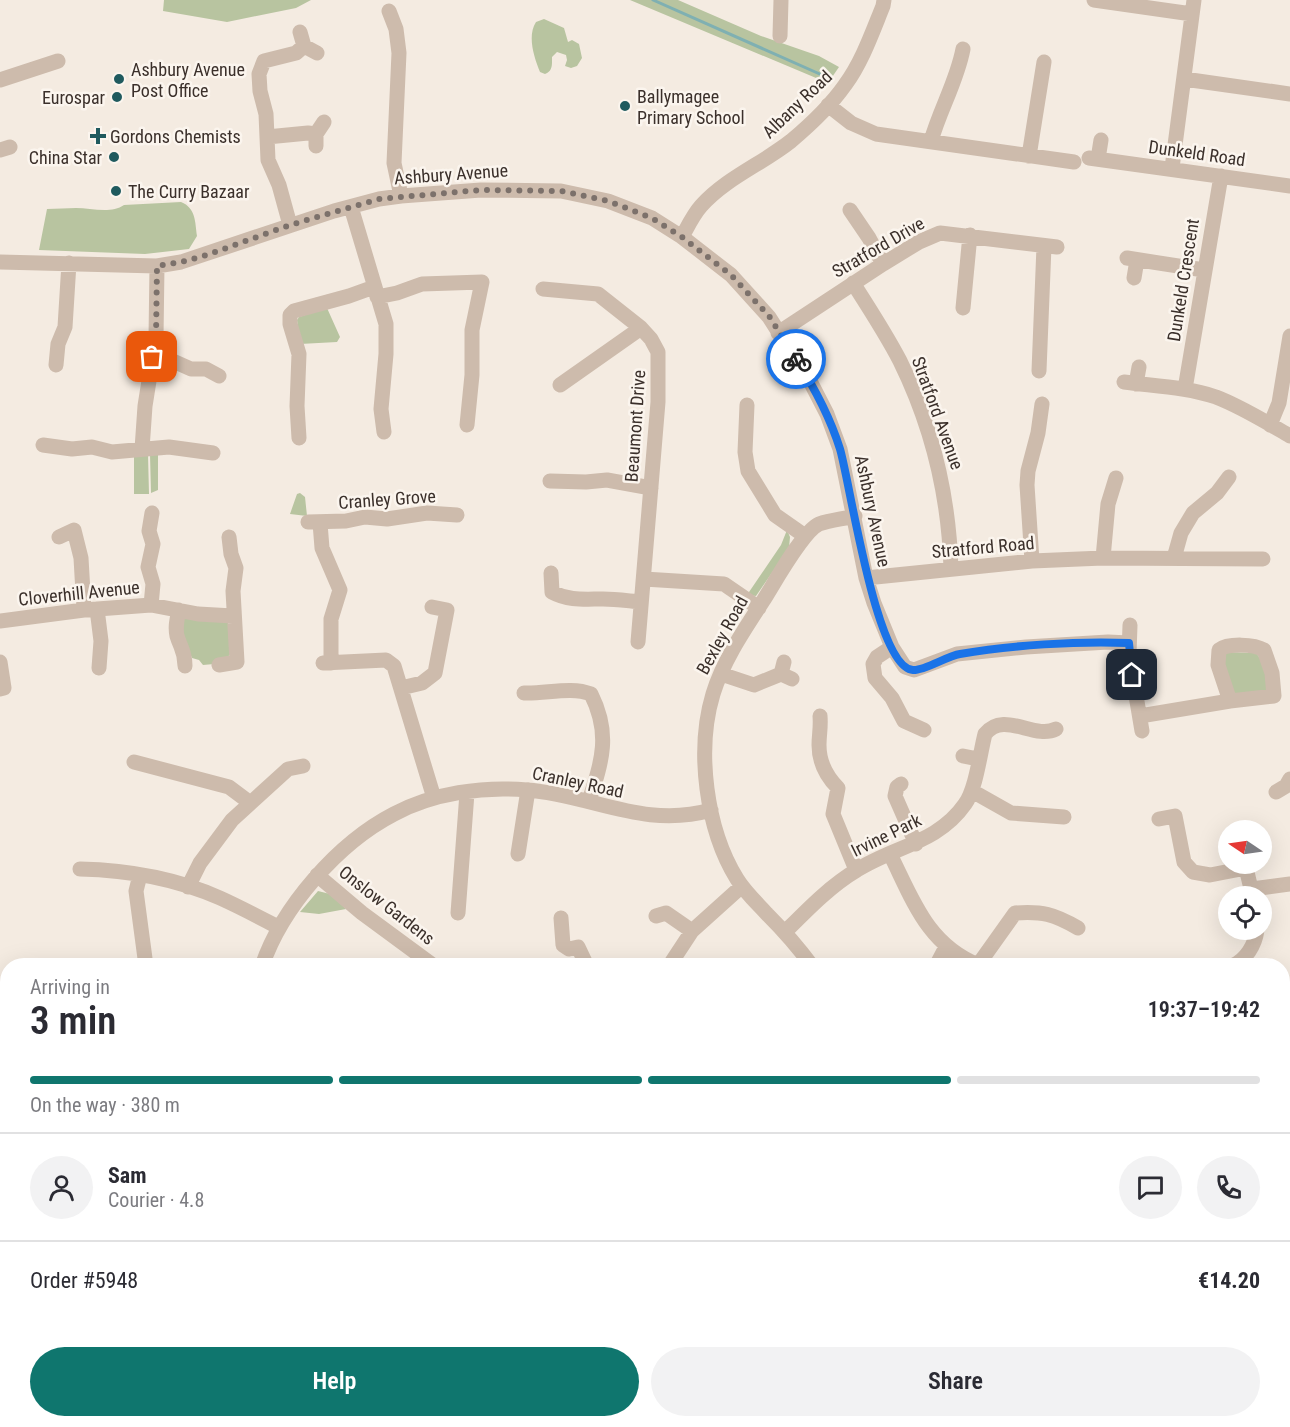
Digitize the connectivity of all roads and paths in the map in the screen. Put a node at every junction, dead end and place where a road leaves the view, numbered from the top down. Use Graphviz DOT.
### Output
graph roads {
  1 [pos="781,0"];
  2 [pos="884,0"];
  3 [pos="1094,0"];
  4 [pos="1193,7"];
  5 [pos="389,11"];
  6 [pos="780,36"];
  7 [pos="307,44"];
  8 [pos="963,49"];
  9 [pos="58,61"];
  10 [pos="1044,62"];
  11 [pos="1184,79"];
  12 [pos="0,80"];
  13 [pos="1290,94"];
  14 [pos="828,105"];
  15 [pos="319,134"];
  16 [pos="267,137"];
  17 [pos="1101,140"];
  18 [pos="931,141"];
  19 [pos="1029,156"];
  20 [pos="1087,160"];
  21 [pos="1172,168"];
  22 [pos="1221,176"];
  23 [pos="1290,186"];
  24 [pos="401,196"];
  25 [pos="351,207"];
  26 [pos="850,210"];
  27 [pos="290,225"];
  28 [pos="970,235"];
  29 [pos="682,237"];
  30 [pos="0,262"];
  31 [pos="69,263"];
  32 [pos="883,264"];
  33 [pos="157,266"];
  34 [pos="1204,270"];
  35 [pos="1134,278"];
  36 [pos="853,283"];
  37 [pos="543,289"];
  38 [pos="375,292"];
  39 [pos="963,308"];
  40 [pos="641,328"];
  41 [pos="778,333"];
  42 [pos="1290,338"];
  43 [pos="152,357"];
  44 [pos="56,365"];
  45 [pos="1139,367"];
  46 [pos="1039,371"];
  47 [pos="219,376"];
  48 [pos="560,385"];
  49 [pos="1185,389"];
  50 [pos="1042,404"];
  51 [pos="747,405"];
  52 [pos="467,425"];
  53 [pos="1270,425"];
  54 [pos="384,432"];
  55 [pos="1290,436"];
  56 [pos="299,438"];
  57 [pos="43,445"];
  58 [pos="142,449"];
  59 [pos="213,453"];
  60 [pos="1229,477"];
  61 [pos="1116,478"];
  62 [pos="550,481"];
  63 [pos="651,488"];
  64 [pos="152,513"];
  65 [pos="457,515"];
  66 [pos="855,516"];
  67 [pos="805,536"];
  68 [pos="59,537"];
  69 [pos="229,537"];
  70 [pos="1103,558"];
  71 [pos="1174,558"];
  72 [pos="1263,559"];
  73 [pos="1032,561"];
  74 [pos="951,569"];
  75 [pos="551,573"];
  76 [pos="866,578"];
  77 [pos="644,579"];
  78 [pos="641,602"];
  79 [pos="151,605"];
  80 [pos="432,607"];
  81 [pos="759,608"];
  82 [pos="91,610"];
  83 [pos="179,610"];
  84 [pos="233,616"];
  85 [pos="0,621"];
  86 [pos="1130,625"];
  87 [pos="638,642"];
  88 [pos="1129,643"];
  89 [pos="892,647"];
  90 [pos="0,662"];
  91 [pos="219,665"];
  92 [pos="99,668"];
  93 [pos="186,668"];
  94 [pos="786,672"];
  95 [pos="721,674"];
  96 [pos="2,688"];
  97 [pos="401,688"];
  98 [pos="524,693"];
  99 [pos="1230,701"];
  100 [pos="820,716"];
  101 [pos="1056,729"];
  102 [pos="924,730"];
  103 [pos="134,762"];
  104 [pos="303,766"];
  105 [pos="901,784"];
  106 [pos="528,790"];
  107 [pos="972,791"];
  108 [pos="467,793"];
  109 [pos="434,798"];
  110 [pos="589,801"];
  111 [pos="249,802"];
  112 [pos="711,810"];
  113 [pos="1064,817"];
  114 [pos="1159,819"];
  115 [pos="916,843"];
  116 [pos="518,854"];
  117 [pos="890,854"];
  118 [pos="80,869"];
  119 [pos="856,870"];
  120 [pos="140,875"];
  121 [pos="317,876"];
  122 [pos="1290,884"];
  123 [pos="742,886"];
  124 [pos="1250,886"];
  125 [pos="188,887"];
  126 [pos="1272,888"];
  127 [pos="463,908"];
  128 [pos="656,916"];
  129 [pos="561,918"];
  130 [pos="278,927"];
  131 [pos="1078,928"];
  132 [pos="692,931"];
  133 [pos="784,932"];
  134 [pos="1254,940"];
  135 [pos="946,947"];
  136 [pos="145,958"];
  137 [pos="265,958"];
  138 [pos="423,958"];
  139 [pos="584,958"];
  140 [pos="674,958"];
  141 [pos="805,958"];
  142 [pos="940,958"];
  143 [pos="966,958"];
  144 [pos="983,958"];
  145 [pos="1242,958"];
  1 -- 6 [label="street"];
  2 -- 14 [label="street, Albany Road"];
  3 -- 4 [label="street"];
  4 -- 11 [label="street"];
  5 -- 24 [label="street"];
  7 -- 16 [label="street"];
  8 -- 18 [label="street"];
  9 -- 12 [label="street"];
  10 -- 19 [label="street"];
  11 -- 13 [label="street"];
  11 -- 21 [label="street"];
  14 -- 18 [label="street, Dunkeld Road"];
  14 -- 29 [label="street, Albany Road"];
  15 -- 16 [label="street"];
  16 -- 27 [label="street"];
  17 -- 20 [label="street"];
  18 -- 19 [label="street, Dunkeld Road"];
  19 -- 20 [label="street, Dunkeld Road"];
  20 -- 21 [label="street, Dunkeld Road"];
  21 -- 22 [label="street, Dunkeld Road"];
  22 -- 23 [label="street, Dunkeld Road"];
  22 -- 34 [label="street, Dunkeld Crescent"];
  24 -- 25 [label="street, Ashbury Avenue"];
  24 -- 29 [label="street, Ashbury Avenue"];
  25 -- 27 [label="street, Ashbury Avenue"];
  25 -- 38 [label="street"];
  26 -- 32 [label="street"];
  27 -- 33 [label="street, Ashbury Avenue"];
  28 -- 32 [label="street, Stratford Drive"];
  28 -- 39 [label="street"];
  28 -- 46 [label="street, Stratford Drive"];
  29 -- 41 [label="street, Ashbury Avenue"];
  30 -- 31 [label="street, Ashbury Avenue"];
  31 -- 33 [label="street, Ashbury Avenue"];
  31 -- 44 [label="street"];
  32 -- 36 [label="street, Stratford Drive"];
  33 -- 43 [label="street"];
  34 -- 35 [label="street"];
  34 -- 49 [label="street, Dunkeld Crescent"];
  36 -- 41 [label="street, Stratford Drive"];
  36 -- 74 [label="street, Stratford Avenue"];
  37 -- 40 [label="street, Beaumont Drive"];
  38 -- 52 [label="street"];
  38 -- 54 [label="street"];
  38 -- 56 [label="street"];
  40 -- 48 [label="street"];
  40 -- 63 [label="street, Beaumont Drive"];
  41 -- 66 [label="street, Ashbury Avenue"];
  42 -- 53 [label="street"];
  43 -- 47 [label="street"];
  43 -- 58 [label="street"];
  45 -- 49 [label="street"];
  49 -- 53 [label="street"];
  50 -- 73 [label="street"];
  51 -- 67 [label="street"];
  53 -- 55 [label="street"];
  57 -- 58 [label="street"];
  58 -- 59 [label="street"];
  60 -- 71 [label="street"];
  61 -- 70 [label="street"];
  62 -- 63 [label="street"];
  63 -- 77 [label="street, Beaumont Drive"];
  64 -- 79 [label="street"];
  65 -- 97 [label="street, Cranley Grove"];
  66 -- 67 [label="street, Bexley Road"];
  66 -- 76 [label="street, Ashbury Avenue"];
  67 -- 81 [label="street, Bexley Road"];
  68 -- 82 [label="street"];
  69 -- 84 [label="street"];
  70 -- 71 [label="street, Stratford Road"];
  70 -- 73 [label="street, Stratford Road"];
  71 -- 72 [label="street, Stratford Road"];
  73 -- 74 [label="street, Stratford Road"];
  74 -- 76 [label="street, Stratford Road"];
  75 -- 78 [label="street"];
  76 -- 89 [label="street, Ashbury Avenue"];
  77 -- 78 [label="street, Beaumont Drive"];
  77 -- 81 [label="street"];
  78 -- 87 [label="street, Beaumont Drive"];
  79 -- 82 [label="street, Cloverhill Avenue"];
  79 -- 83 [label="street, Cloverhill Avenue"];
  80 -- 97 [label="street"];
  81 -- 95 [label="street, Bexley Road"];
  82 -- 85 [label="street, Cloverhill Avenue"];
  82 -- 92 [label="street"];
  83 -- 84 [label="street, Cloverhill Avenue"];
  83 -- 93 [label="street"];
  84 -- 91 [label="street"];
  86 -- 88 [label="street"];
  88 -- 89 [label="street, Ashbury Avenue"];
  88 -- 99 [label="street"];
  89 -- 102 [label="street"];
  90 -- 96 [label="street"];
  94 -- 95 [label="street"];
  95 -- 112 [label="street, Bexley Road"];
  97 -- 109 [label="street, Cranley Grove"];
  98 -- 110 [label="street"];
  99 -- 99 [label="street"];
  100 -- 119 [label="street"];
  101 -- 107 [label="street, Irvine Park"];
  103 -- 111 [label="street"];
  104 -- 111 [label="street"];
  105 -- 115 [label="street"];
  106 -- 108 [label="street, Cranley Road"];
  106 -- 110 [label="street, Cranley Road"];
  106 -- 116 [label="street"];
  107 -- 113 [label="street"];
  107 -- 115 [label="street, Irvine Park"];
  108 -- 109 [label="street, Cranley Road"];
  108 -- 127 [label="street"];
  109 -- 121 [label="street, Cranley Road"];
  110 -- 112 [label="street, Cranley Road"];
  111 -- 125 [label="street"];
  112 -- 123 [label="street, Bexley Road"];
  114 -- 124 [label="street"];
  115 -- 117 [label="street, Irvine Park"];
  117 -- 119 [label="street, Irvine Park"];
  117 -- 135 [label="street"];
  118 -- 120 [label="street"];
  119 -- 133 [label="street, Irvine Park"];
  120 -- 125 [label="street"];
  120 -- 136 [label="street"];
  121 -- 130 [label="street, Cranley Road"];
  121 -- 138 [label="street, Onslow Gardens"];
  122 -- 126 [label="street"];
  123 -- 132 [label="street"];
  123 -- 133 [label="street, Bexley Road"];
  125 -- 130 [label="street"];
  128 -- 132 [label="street"];
  129 -- 139 [label="street"];
  130 -- 137 [label="street, Cranley Road"];
  131 -- 144 [label="street"];
  132 -- 140 [label="street"];
  133 -- 141 [label="street, Bexley Road"];
  134 -- 145 [label="street"];
  135 -- 142 [label="street"];
  135 -- 143 [label="street"];
}
